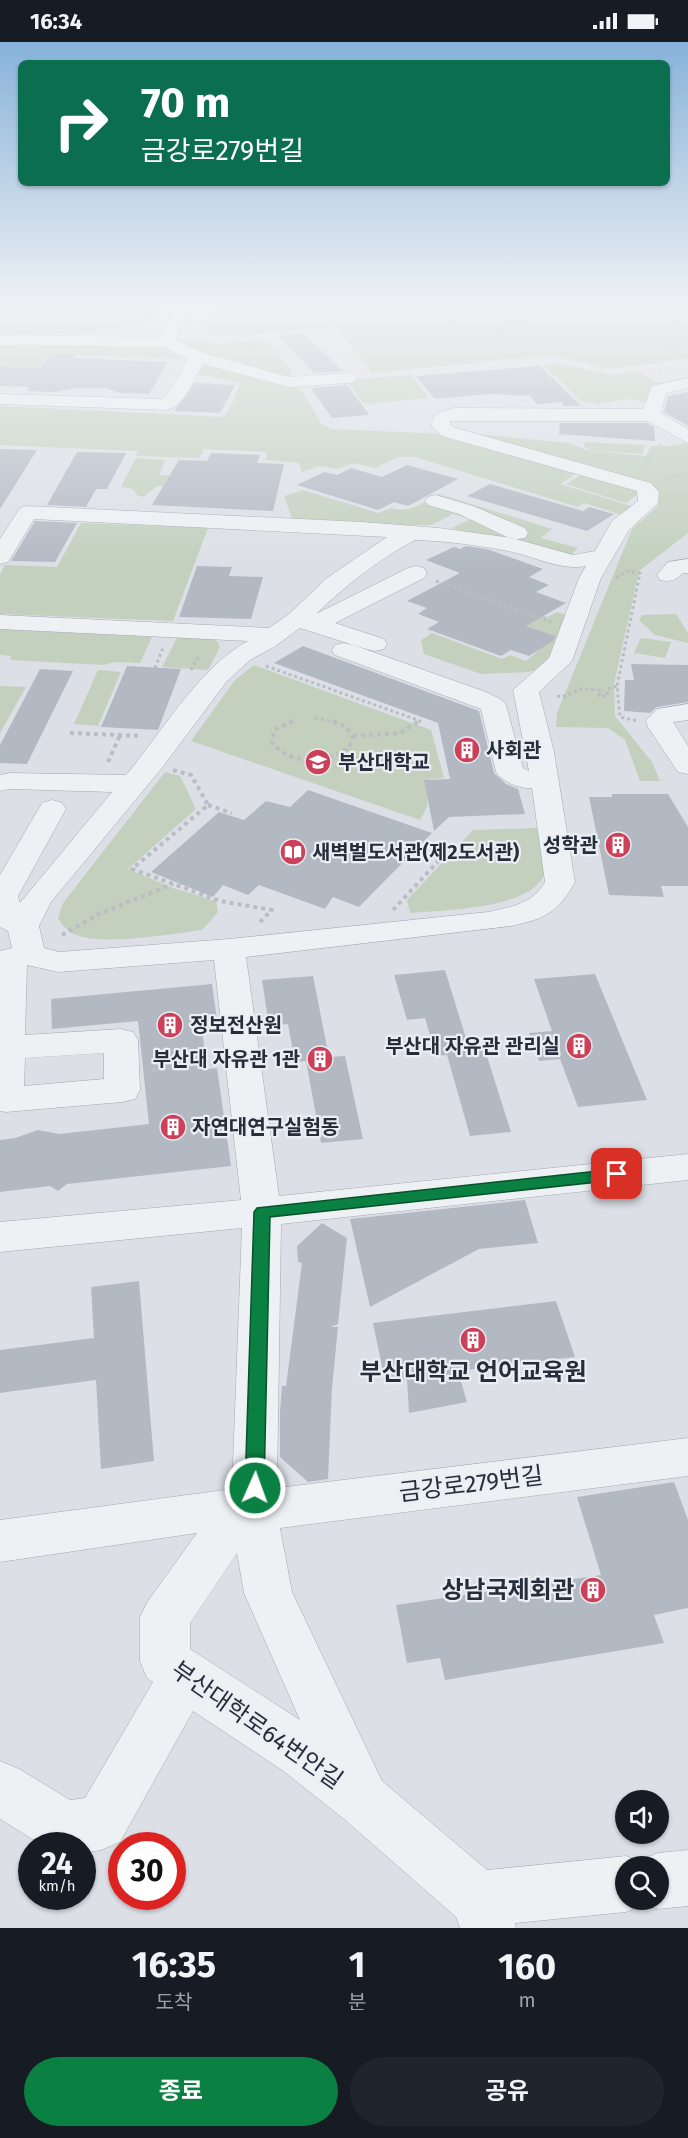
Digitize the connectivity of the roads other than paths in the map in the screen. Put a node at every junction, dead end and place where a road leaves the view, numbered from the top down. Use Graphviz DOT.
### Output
graph roads {
  1 [pos="178,392"];
  2 [pos="658,392"];
  3 [pos="461,398"];
  4 [pos="0,399"];
  5 [pos="688,413"];
  6 [pos="518,414"];
  7 [pos="655,417"];
  8 [pos="688,437"];
  9 [pos="38,490"];
  10 [pos="435,501"];
  11 [pos="0,511"];
  12 [pos="15,522"];
  13 [pos="411,533"];
  14 [pos="0,557"];
  15 [pos="374,557"];
  16 [pos="588,564"];
  17 [pos="305,621"];
  18 [pos="0,622"];
  19 [pos="272,635"];
  20 [pos="344,650"];
  21 [pos="526,690"];
  22 [pos="688,712"];
  23 [pos="686,761"];
  24 [pos="543,780"];
  25 [pos="0,783"];
  26 [pos="133,784"];
  27 [pos="52,809"];
  28 [pos="241,939"];
  29 [pos="16,950"];
  30 [pos="8,1048"];
  31 [pos="688,1167"];
  32 [pos="262,1212"];
  33 [pos="0,1237"];
  34 [pos="688,1457"];
  35 [pos="240,1510"];
  36 [pos="0,1540"];
  37 [pos="185,1676"];
  38 [pos="0,1788"];
  39 [pos="363,1800"];
  40 [pos="688,1878"];
  41 [pos="669,1880"];
  42 [pos="615,1886"];
  43 [pos="483,1914"];
  1 -- 4 [label="street"];
  2 -- 7 [label="street"];
  3 -- 6 [label="street"];
  5 -- 7 [label="street"];
  6 -- 7 [label="street"];
  6 -- 16 [label="street"];
  7 -- 8 [label="street"];
  9 -- 12 [label="street"];
  10 -- 16 [label="street"];
  11 -- 12 [label="street"];
  12 -- 13 [label="street"];
  12 -- 14 [label="street"];
  13 -- 15 [label="street"];
  13 -- 16 [label="street"];
  15 -- 17 [label="street"];
  15 -- 17 [label="street"];
  16 -- 21 [label="street"];
  17 -- 19 [label="street"];
  17 -- 21 [label="street"];
  18 -- 19 [label="street"];
  19 -- 26 [label="street"];
  20 -- 24 [label="street"];
  21 -- 24 [label="street"];
  22 -- 23 [label="street"];
  24 -- 28 [label="street"];
  25 -- 26 [label="street"];
  26 -- 29 [label="street"];
  27 -- 29 [label="street"];
  28 -- 29 [label="street"];
  28 -- 32 [label="street"];
  29 -- 30 [label="street"];
  30 -- 30 [label="street"];
  31 -- 32 [label="street"];
  32 -- 33 [label="street"];
  32 -- 35 [label="street"];
  34 -- 35 [label="street, 금강로279번길"];
  35 -- 36 [label="street, 금강로279번길"];
  35 -- 37 [label="street, 부산대학로64번안길"];
  35 -- 39 [label="street"];
  37 -- 38 [label="street"];
  37 -- 39 [label="street, 부산대학로64번안길"];
  39 -- 43 [label="street, 부산대학로64번안길"];
  40 -- 41 [label="street"];
  42 -- 43 [label="street, 부산대학로64번안길"];
}
